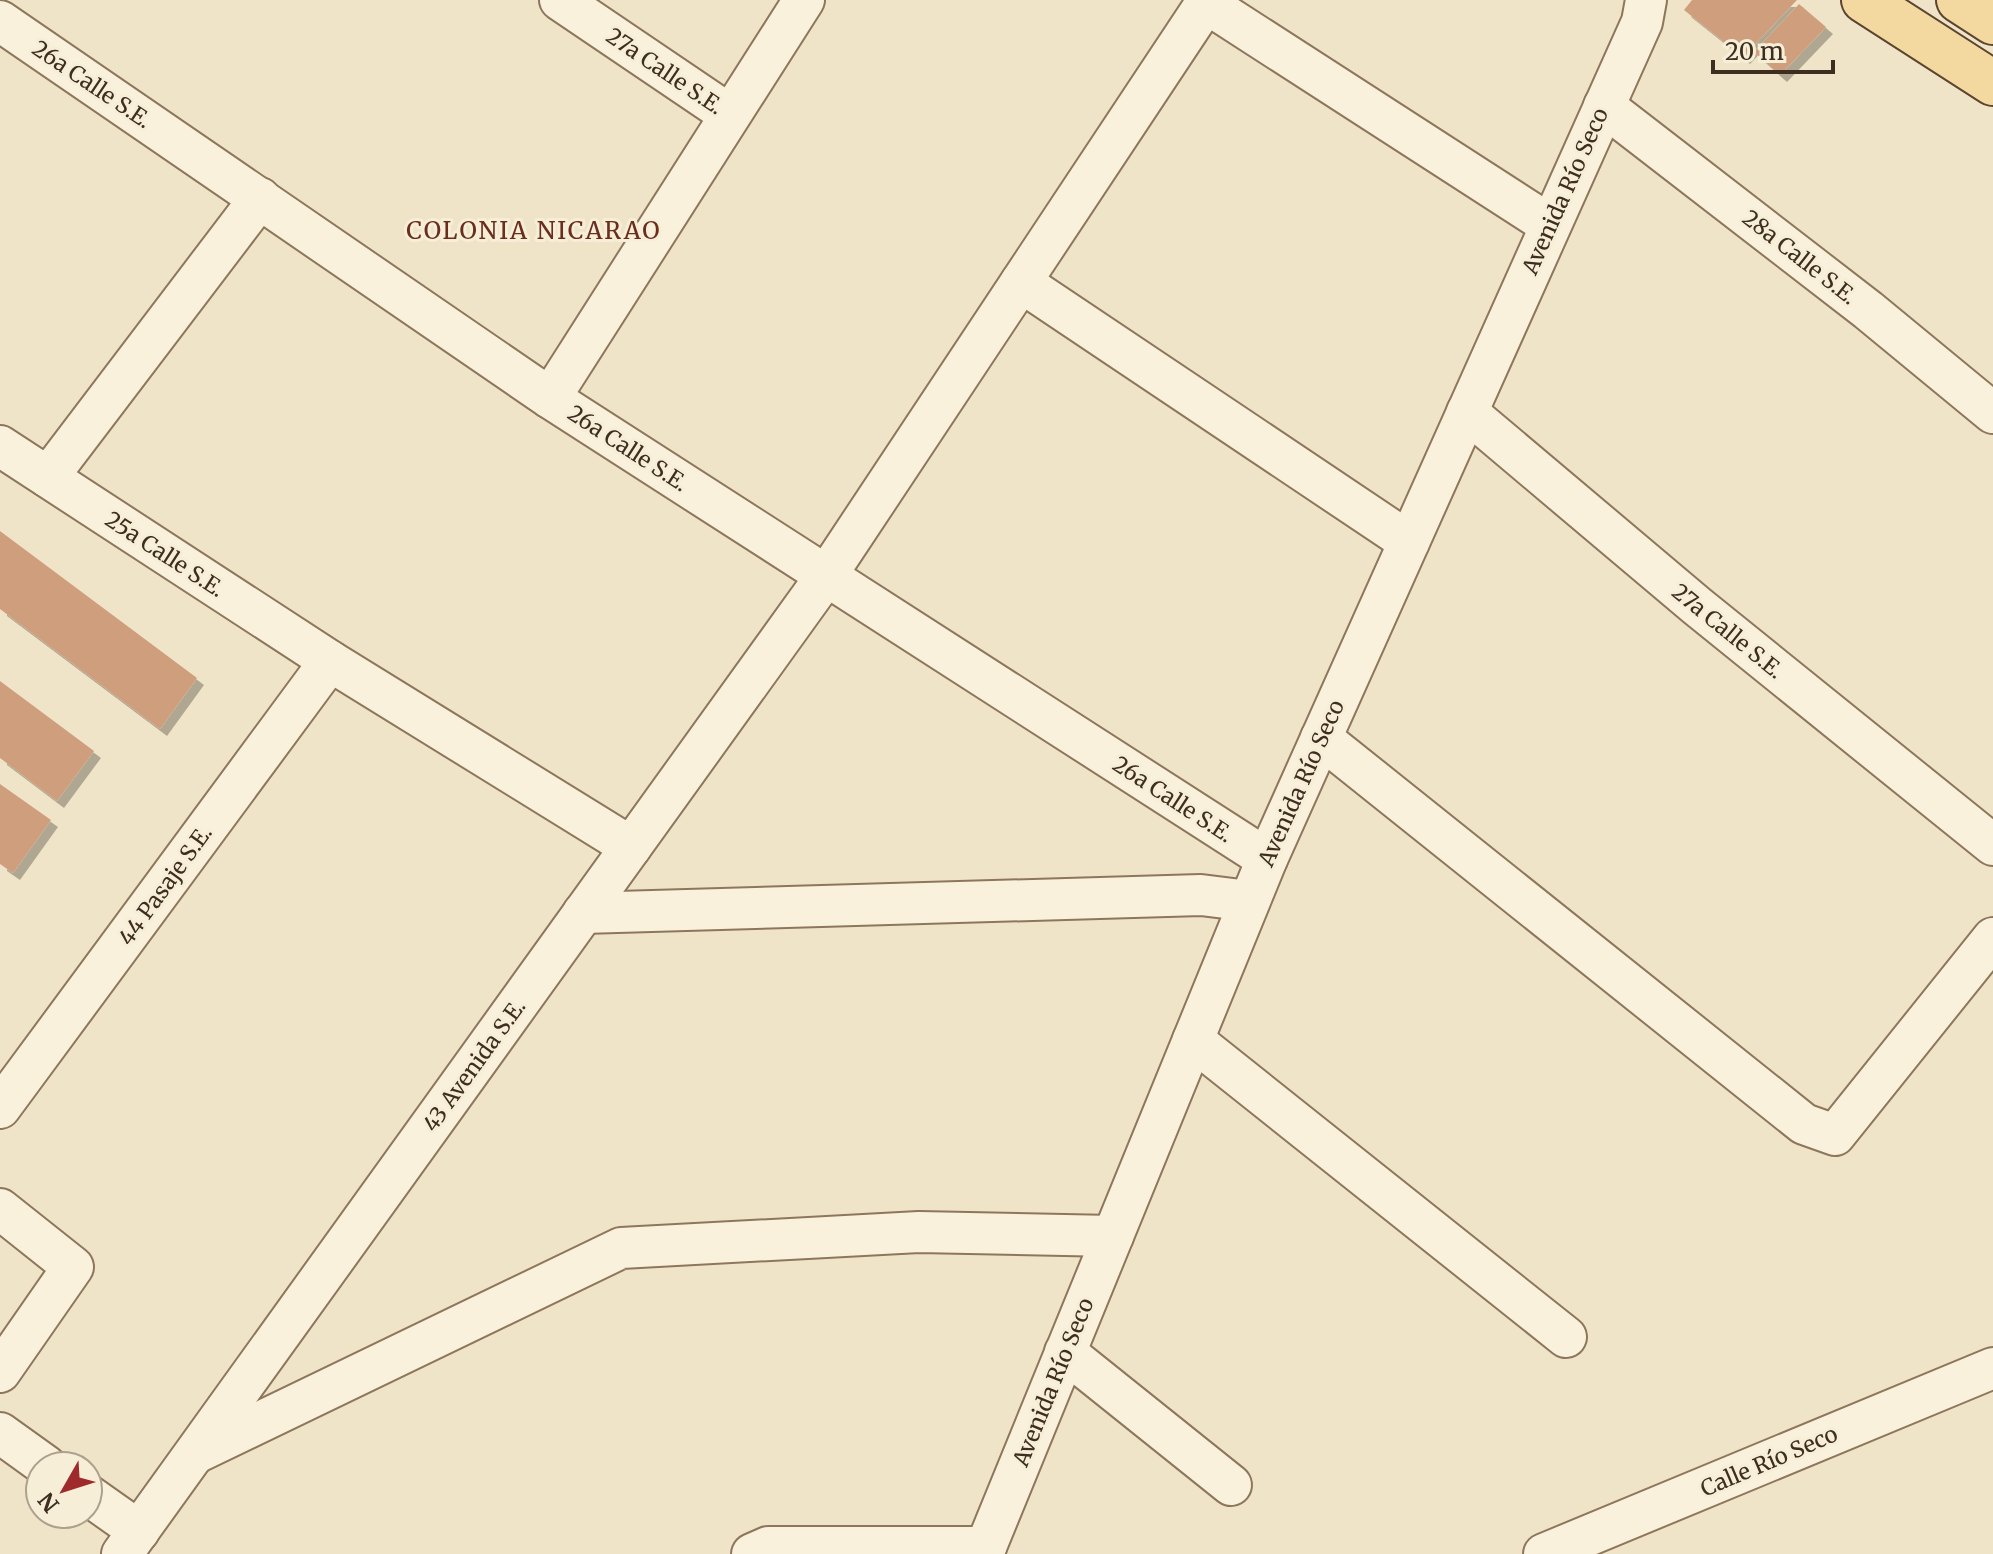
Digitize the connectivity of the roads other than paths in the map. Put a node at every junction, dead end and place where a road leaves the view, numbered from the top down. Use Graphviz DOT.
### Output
graph roads {
  1 [pos="560,0"];
  2 [pos="804,0"];
  3 [pos="1864,0"];
  4 [pos="1959,0"];
  5 [pos="1207,1"];
  6 [pos="1650,7"];
  7 [pos="0,21"];
  8 [pos="1993,22"];
  9 [pos="1993,83"];
  10 [pos="1604,106"];
  11 [pos="730,115"];
  12 [pos="260,198"];
  13 [pos="1550,225"];
  14 [pos="1021,282"];
  15 [pos="550,398"];
  16 [pos="1467,412"];
  17 [pos="1993,413"];
  18 [pos="0,446"];
  19 [pos="48,477"];
  20 [pos="1409,542"];
  21 [pos="826,576"];
  22 [pos="330,661"];
  23 [pos="1321,738"];
  24 [pos="1993,845"];
  25 [pos="631,847"];
  26 [pos="1267,859"];
  27 [pos="1249,901"];
  28 [pos="583,913"];
  29 [pos="1993,938"];
  30 [pos="1193,1040"];
  31 [pos="0,1108"];
  32 [pos="0,1209"];
  33 [pos="1113,1236"];
  34 [pos="1566,1337"];
  35 [pos="1065,1352"];
  36 [pos="1993,1368"];
  37 [pos="0,1372"];
  38 [pos="0,1433"];
  39 [pos="24,1450"];
  40 [pos="192,1454"];
  41 [pos="1231,1485"];
  42 [pos="104,1513"];
  43 [pos="130,1543"];
  44 [pos="984,1550"];
  45 [pos="752,1554"];
  46 [pos="1544,1554"];
  1 -- 11 [label="street, 27a Calle S.E."];
  2 -- 11 [label="street"];
  3 -- 9 [label="main road"];
  4 -- 8 [label="main road"];
  5 -- 13 [label="street"];
  5 -- 14 [label="street, 43 Avenida S.E."];
  6 -- 10 [label="street, Avenida Río Seco"];
  7 -- 12 [label="street, 26a Calle S.E."];
  10 -- 13 [label="street, Avenida Río Seco"];
  10 -- 17 [label="street, 28a Calle S.E."];
  11 -- 15 [label="street"];
  12 -- 15 [label="street, 26a Calle S.E."];
  12 -- 19 [label="street"];
  13 -- 16 [label="street, Avenida Río Seco"];
  14 -- 20 [label="street"];
  14 -- 21 [label="street, 43 Avenida S.E."];
  15 -- 21 [label="street, 26a Calle S.E."];
  16 -- 20 [label="street, Avenida Río Seco"];
  16 -- 24 [label="street, 27a Calle S.E."];
  18 -- 19 [label="street, 25a Calle S.E."];
  19 -- 22 [label="street, 25a Calle S.E."];
  20 -- 23 [label="street, Avenida Río Seco"];
  21 -- 25 [label="street, 43 Avenida S.E."];
  21 -- 26 [label="street, 26a Calle S.E."];
  22 -- 25 [label="street, 25a Calle S.E."];
  22 -- 31 [label="street, 44 Pasaje S.E."];
  23 -- 26 [label="street, Avenida Río Seco"];
  23 -- 29 [label="street"];
  25 -- 28 [label="street, 43 Avenida S.E."];
  26 -- 27 [label="street, Avenida Río Seco"];
  27 -- 28 [label="street"];
  27 -- 30 [label="street, Avenida Río Seco"];
  28 -- 40 [label="street, 43 Avenida S.E."];
  30 -- 33 [label="street, Avenida Río Seco"];
  30 -- 34 [label="street"];
  32 -- 37 [label="street"];
  33 -- 35 [label="street, Avenida Río Seco"];
  33 -- 40 [label="street"];
  35 -- 41 [label="street"];
  35 -- 44 [label="street, Avenida Río Seco"];
  36 -- 46 [label="street, Calle Río Seco"];
  38 -- 39 [label="street"];
  40 -- 43 [label="street, 43 Avenida S.E."];
  42 -- 43 [label="street"];
  44 -- 45 [label="street"];
}
